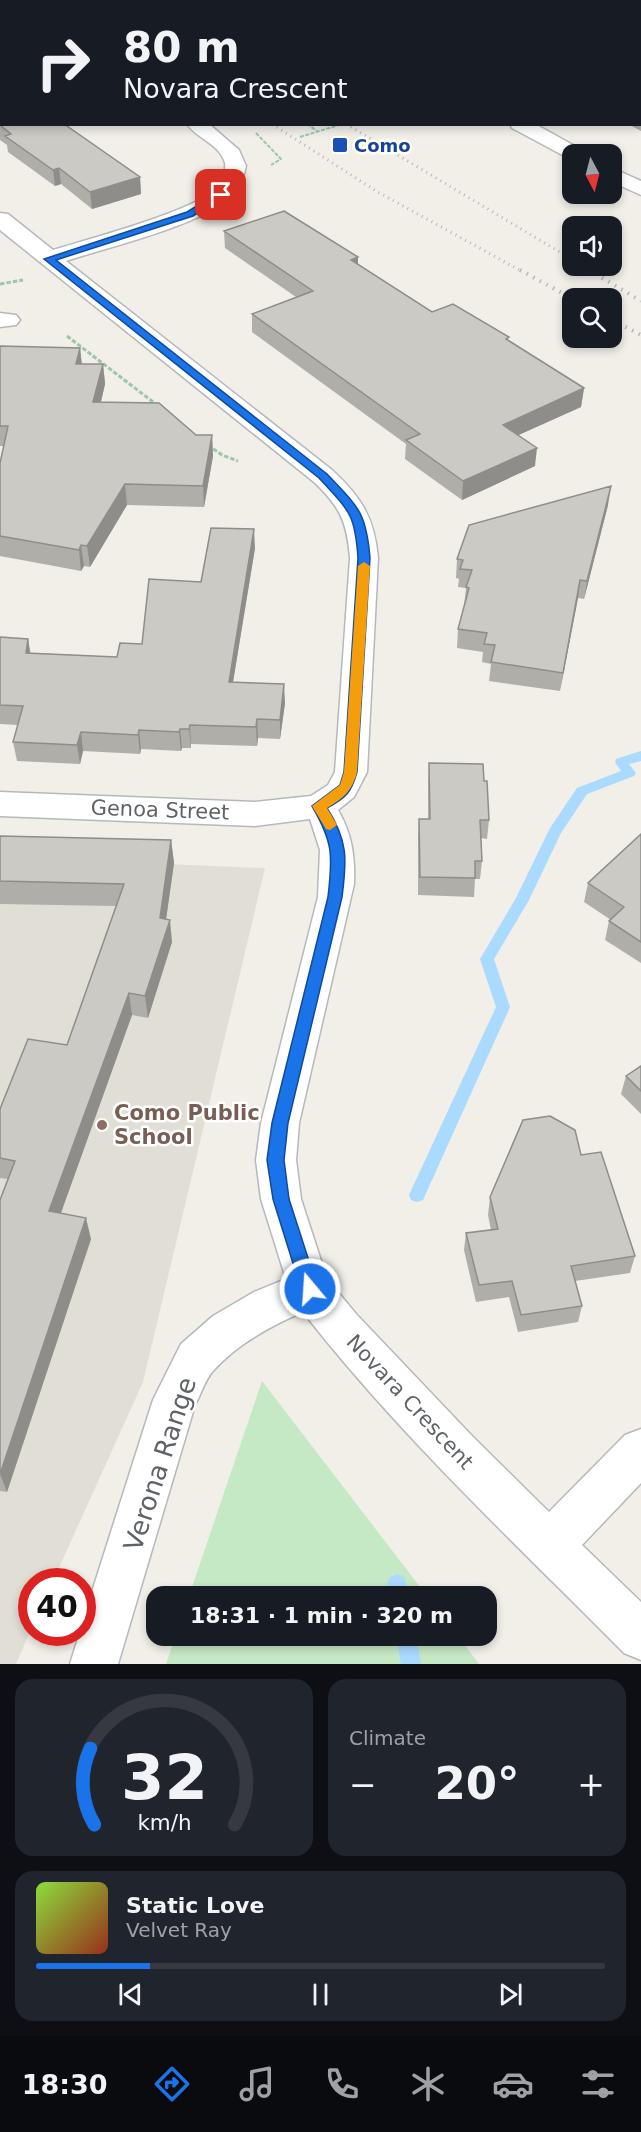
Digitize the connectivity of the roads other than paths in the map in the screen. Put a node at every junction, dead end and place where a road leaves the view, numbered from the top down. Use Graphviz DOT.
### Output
graph roads {
  1 [pos="199,126"];
  2 [pos="523,126"];
  3 [pos="562,147"];
  4 [pos="622,179"];
  5 [pos="641,189"];
  6 [pos="0,219"];
  7 [pos="49,259"];
  8 [pos="0,804"];
  9 [pos="319,806"];
  10 [pos="310,1289"];
  11 [pos="641,1451"];
  12 [pos="550,1545"];
  13 [pos="641,1636"];
  14 [pos="94,1664"];
  1 -- 7 [label="street"];
  2 -- 3 [label="street"];
  4 -- 5 [label="street"];
  6 -- 7 [label="street"];
  7 -- 9 [label="street"];
  8 -- 9 [label="street, Genoa Street"];
  9 -- 10 [label="street, Novara Crescent"];
  10 -- 12 [label="street, Novara Crescent"];
  10 -- 14 [label="street, Verona Range"];
  11 -- 12 [label="street"];
  12 -- 13 [label="street, Novara Crescent"];
}
